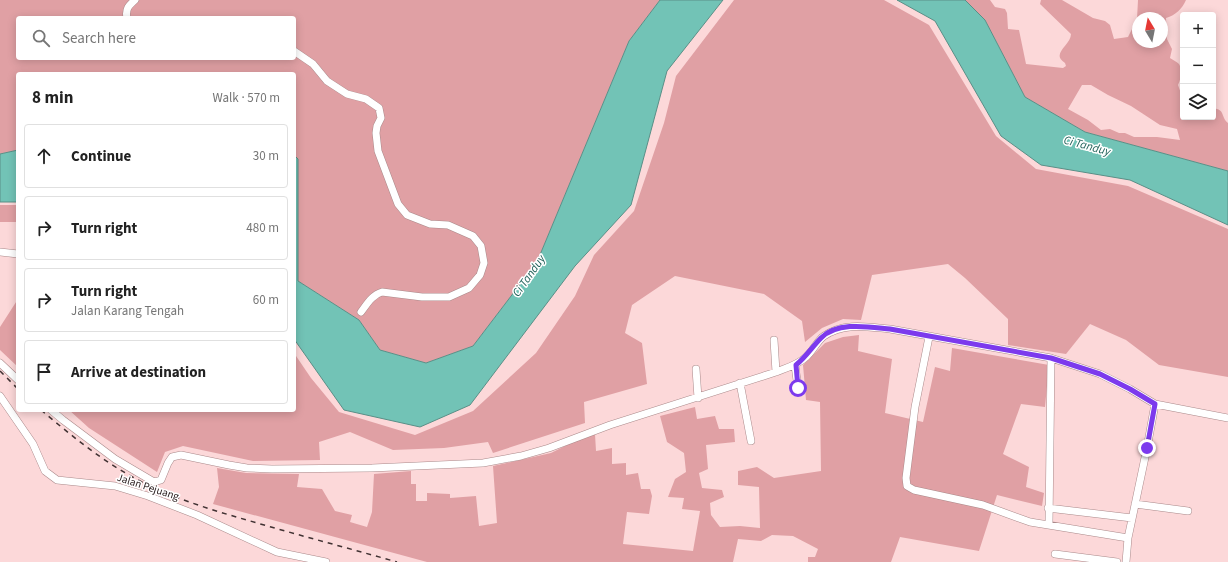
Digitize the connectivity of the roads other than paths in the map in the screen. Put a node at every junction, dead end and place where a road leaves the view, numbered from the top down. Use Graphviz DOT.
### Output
graph roads {
  1 [pos="135,0"];
  2 [pos="127,16"];
  3 [pos="296,52"];
  4 [pos="0,252"];
  5 [pos="16,254"];
  6 [pos="361,312"];
  7 [pos="929,337"];
  8 [pos="774,340"];
  9 [pos="1051,358"];
  10 [pos="0,363"];
  11 [pos="796,365"];
  12 [pos="696,369"];
  13 [pos="776,372"];
  14 [pos="16,378"];
  15 [pos="740,383"];
  16 [pos="798,388"];
  17 [pos="698,398"];
  18 [pos="1,400"];
  19 [pos="1155,404"];
  20 [pos="54,412"];
  21 [pos="1228,418"];
  22 [pos="751,441"];
  23 [pos="1135,504"];
  24 [pos="1048,508"];
  25 [pos="1188,511"];
  26 [pos="1132,518"];
  27 [pos="1048,526"];
  28 [pos="1128,538"];
  29 [pos="1055,554"];
  30 [pos="1098,561"];
  31 [pos="326,562"];
  32 [pos="1117,562"];
  33 [pos="1126,562"];
  1 -- 2 [label="street"];
  3 -- 6 [label="street"];
  4 -- 5 [label="street"];
  7 -- 9 [label="street"];
  7 -- 11 [label="street"];
  7 -- 27 [label="street"];
  8 -- 13 [label="street"];
  9 -- 19 [label="street"];
  9 -- 24 [label="street"];
  10 -- 14 [label="street"];
  11 -- 13 [label="street"];
  11 -- 16 [label="street"];
  12 -- 17 [label="street"];
  13 -- 15 [label="street"];
  15 -- 17 [label="street"];
  15 -- 22 [label="street"];
  17 -- 20 [label="street"];
  18 -- 31 [label="street, Jalan Pejuang"];
  19 -- 21 [label="street"];
  19 -- 23 [label="street"];
  23 -- 25 [label="street"];
  23 -- 26 [label="street"];
  24 -- 26 [label="street"];
  24 -- 27 [label="street"];
  26 -- 28 [label="street"];
  27 -- 28 [label="street"];
  28 -- 33 [label="street"];
  29 -- 30 [label="street"];
  30 -- 32 [label="street"];
}
